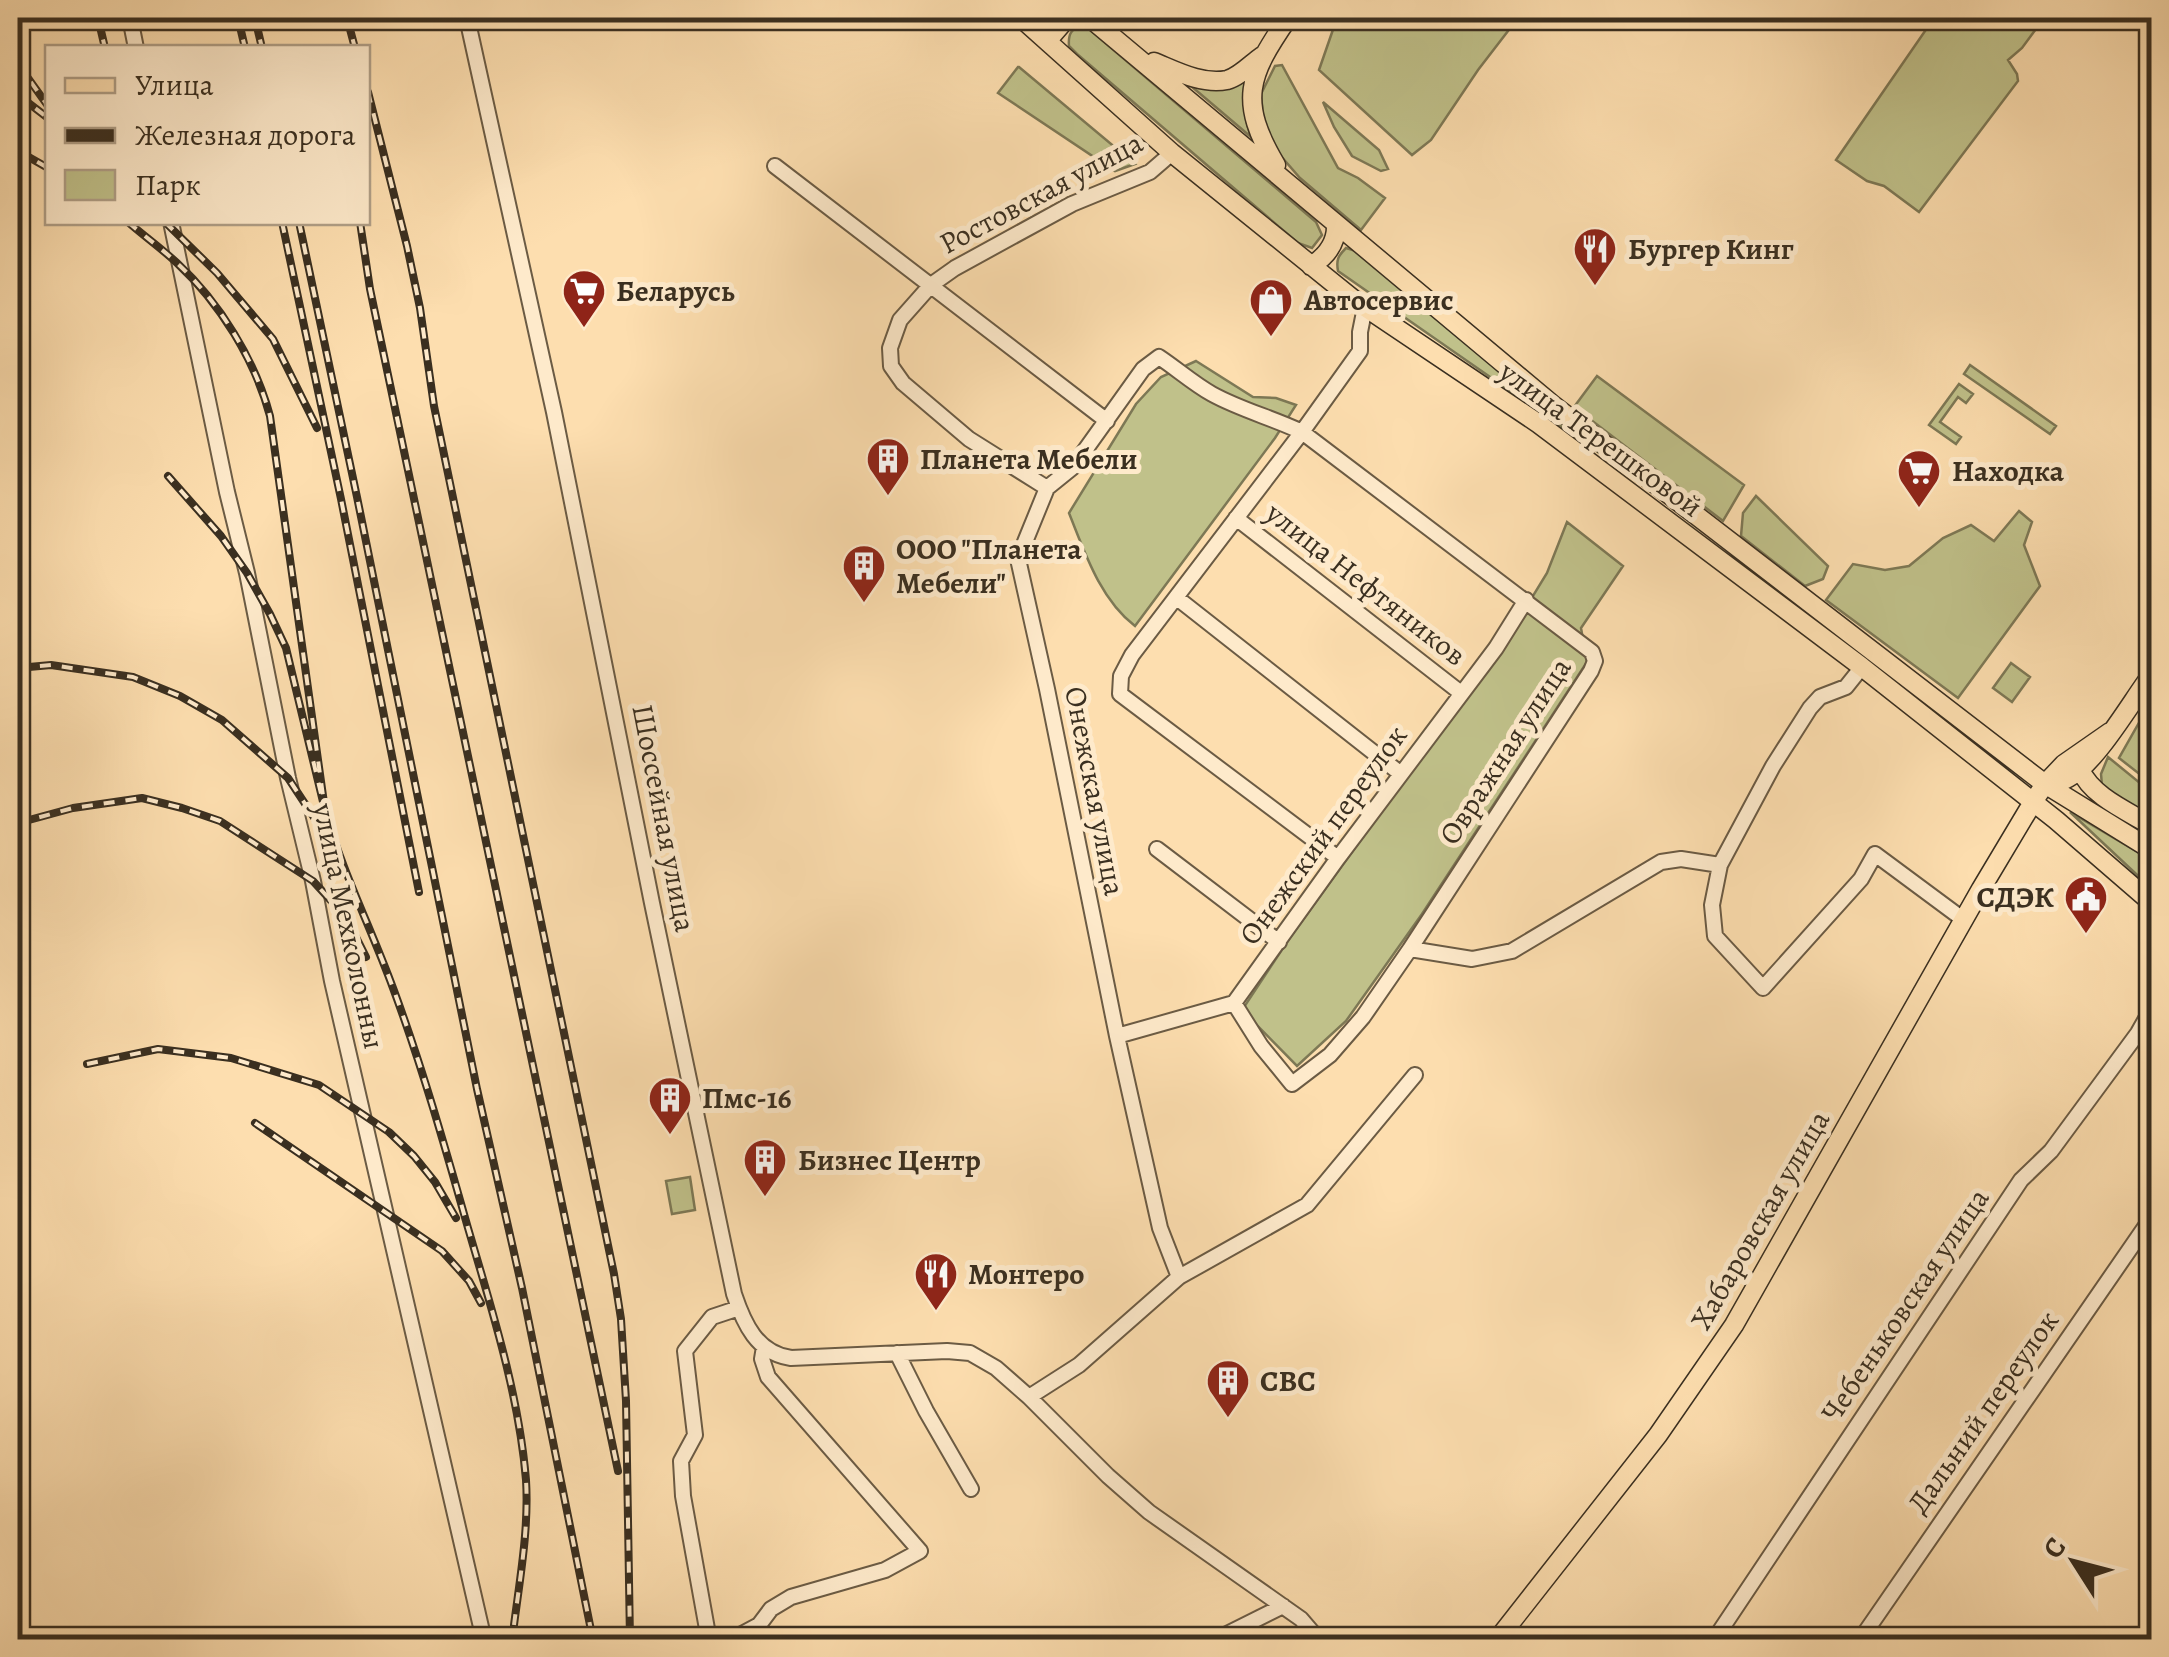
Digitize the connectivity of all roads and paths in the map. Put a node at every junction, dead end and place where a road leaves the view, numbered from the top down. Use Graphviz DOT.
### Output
graph roads {
  1 [pos="130,18"];
  2 [pos="467,18"];
  3 [pos="1021,18"];
  4 [pos="1066,18"];
  5 [pos="1090,18"];
  6 [pos="1288,18"];
  7 [pos="1047,42"];
  8 [pos="135,45"];
  9 [pos="1136,54"];
  10 [pos="1262,56"];
  11 [pos="1172,153"];
  12 [pos="774,166"];
  13 [pos="1284,178"];
  14 [pos="1336,224"];
  15 [pos="172,225"];
  16 [pos="1312,266"];
  17 [pos="931,285"];
  18 [pos="1365,307"];
  19 [pos="1107,421"];
  20 [pos="1302,432"];
  21 [pos="1047,488"];
  22 [pos="1236,518"];
  23 [pos="1177,598"];
  24 [pos="1526,600"];
  25 [pos="1862,668"];
  26 [pos="2152,674"];
  27 [pos="1462,693"];
  28 [pos="2110,732"];
  29 [pos="2080,769"];
  30 [pos="1401,774"];
  31 [pos="2045,784"];
  32 [pos="2033,802"];
  33 [pos="2152,826"];
  34 [pos="1157,848"];
  35 [pos="2152,850"];
  36 [pos="1338,858"];
  37 [pos="1720,865"];
  38 [pos="2152,903"];
  39 [pos="1964,920"];
  40 [pos="1279,942"];
  41 [pos="1410,949"];
  42 [pos="1234,1003"];
  43 [pos="2152,1008"];
  44 [pos="1117,1036"];
  45 [pos="1416,1075"];
  46 [pos="2152,1217"];
  47 [pos="1179,1277"];
  48 [pos="738,1308"];
  49 [pos="764,1347"];
  50 [pos="897,1353"];
  51 [pos="1028,1397"];
  52 [pos="972,1488"];
  53 [pos="1283,1606"];
  54 [pos="484,1640"];
  55 [pos="709,1640"];
  56 [pos="731,1640"];
  57 [pos="1215,1640"];
  58 [pos="1320,1640"];
  59 [pos="1497,1640"];
  60 [pos="1714,1640"];
  61 [pos="1860,1640"];
  1 -- 8 [label="street"];
  2 -- 48 [label="street, Шоссейная улица"];
  3 -- 7 [label="main road, улица Терешковой"];
  4 -- 7 [label="main road"];
  5 -- 9 [label="main road, улица Терешковой"];
  6 -- 10 [label="main road"];
  7 -- 11 [label="main road, улица Терешковой"];
  9 -- 10 [label="main road"];
  9 -- 13 [label="main road, улица Терешковой"];
  10 -- 13 [label="main road"];
  11 -- 16 [label="main road, улица Терешковой"];
  11 -- 17 [label="street, Ростовская улица"];
  12 -- 17 [label="street"];
  13 -- 14 [label="main road, улица Терешковой"];
  14 -- 16 [label="main road"];
  14 -- 31 [label="main road, улица Терешковой"];
  15 -- 54 [label="street, улица Мехколонны"];
  16 -- 18 [label="main road, улица Терешковой"];
  17 -- 19 [label="street"];
  17 -- 21 [label="street, Ростовская улица"];
  18 -- 20 [label="street"];
  18 -- 25 [label="main road, улица Терешковой"];
  19 -- 20 [label="street, Онежская улица"];
  19 -- 21 [label="street, Онежская улица"];
  20 -- 22 [label="street"];
  20 -- 24 [label="street"];
  21 -- 44 [label="street, Онежская улица"];
  22 -- 23 [label="street"];
  22 -- 27 [label="street, улица Нефтяников"];
  23 -- 30 [label="street"];
  23 -- 36 [label="street"];
  24 -- 27 [label="street, Онежский переулок"];
  24 -- 41 [label="street, Овражная улица"];
  25 -- 32 [label="main road, улица Терешковой"];
  25 -- 37 [label="street"];
  26 -- 28 [label="main road"];
  27 -- 30 [label="street, Онежский переулок"];
  28 -- 29 [label="main road"];
  28 -- 31 [label="main road, Хабаровская улица"];
  29 -- 31 [label="main road"];
  29 -- 33 [label="main road"];
  30 -- 36 [label="street, Онежский переулок"];
  31 -- 32 [label="main road, Хабаровская улица"];
  31 -- 35 [label="main road, улица Терешковой"];
  32 -- 38 [label="main road, улица Терешковой"];
  32 -- 39 [label="main road, Хабаровская улица"];
  34 -- 40 [label="street"];
  36 -- 40 [label="street, Онежский переулок"];
  37 -- 39 [label="street"];
  37 -- 41 [label="street"];
  39 -- 59 [label="main road, Хабаровская улица"];
  40 -- 42 [label="street, Онежский переулок"];
  41 -- 42 [label="street, Овражная улица"];
  42 -- 44 [label="street"];
  43 -- 60 [label="street, Чебеньковская улица"];
  44 -- 47 [label="street, Онежская улица"];
  45 -- 47 [label="street"];
  46 -- 61 [label="street, Дальний переулок"];
  47 -- 51 [label="street"];
  48 -- 49 [label="street, Шоссейная улица"];
  48 -- 55 [label="street"];
  49 -- 50 [label="street"];
  49 -- 56 [label="street, Шоссейная улица"];
  50 -- 51 [label="street"];
  50 -- 52 [label="street"];
  51 -- 53 [label="street"];
  53 -- 57 [label="street"];
  53 -- 58 [label="street"];
}
